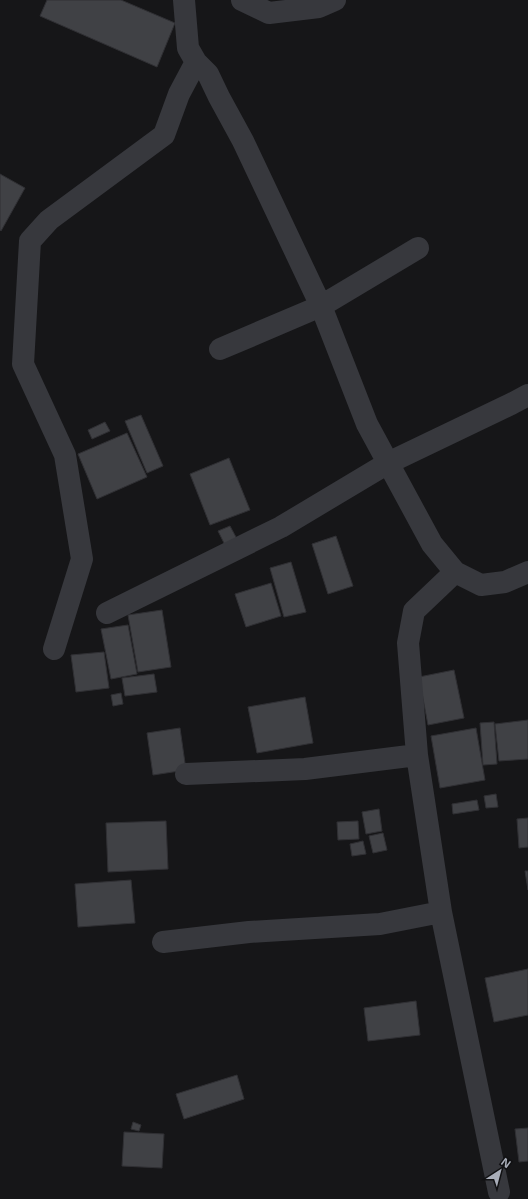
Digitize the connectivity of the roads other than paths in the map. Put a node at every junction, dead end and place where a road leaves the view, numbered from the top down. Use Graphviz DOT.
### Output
graph roads {
  1 [pos="184,0"];
  2 [pos="242,0"];
  3 [pos="335,0"];
  4 [pos="196,62"];
  5 [pos="418,248"];
  6 [pos="321,306"];
  7 [pos="220,349"];
  8 [pos="528,394"];
  9 [pos="388,463"];
  10 [pos="455,572"];
  11 [pos="528,572"];
  12 [pos="107,613"];
  13 [pos="54,649"];
  14 [pos="417,755"];
  15 [pos="186,774"];
  16 [pos="441,912"];
  17 [pos="163,942"];
  18 [pos="499,1192"];
  1 -- 4 [label="street"];
  2 -- 3 [label="street"];
  4 -- 6 [label="street"];
  4 -- 13 [label="street"];
  5 -- 6 [label="street"];
  6 -- 7 [label="street"];
  6 -- 9 [label="street"];
  8 -- 9 [label="street"];
  9 -- 10 [label="street"];
  9 -- 12 [label="street"];
  10 -- 11 [label="street"];
  10 -- 14 [label="street"];
  14 -- 15 [label="street"];
  14 -- 16 [label="street"];
  16 -- 17 [label="street"];
  16 -- 18 [label="street"];
}
